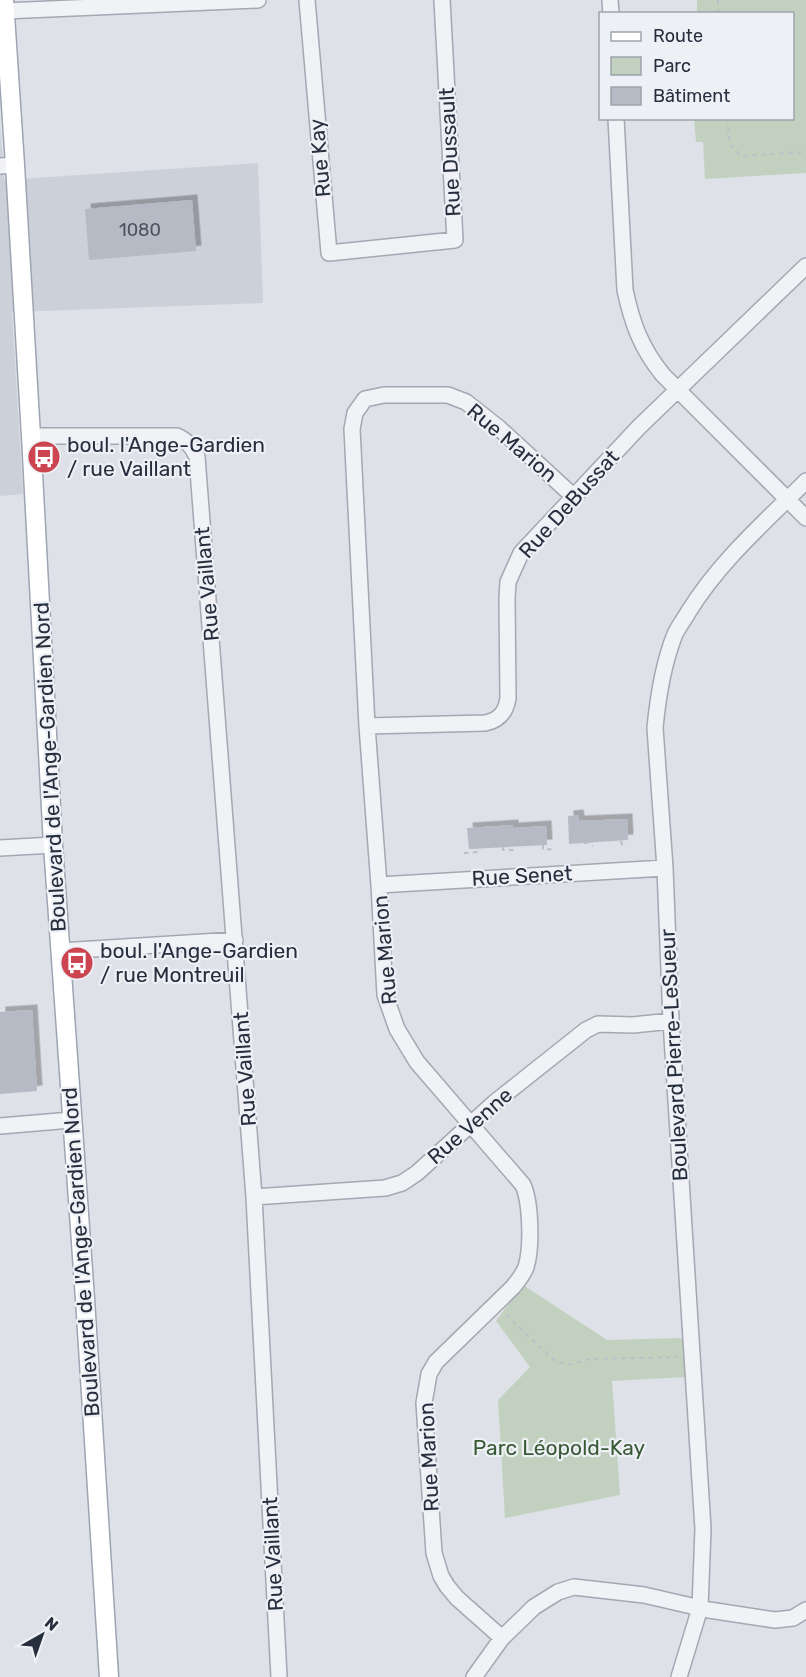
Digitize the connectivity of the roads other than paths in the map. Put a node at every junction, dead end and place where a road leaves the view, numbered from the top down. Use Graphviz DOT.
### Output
graph roads {
  1 [pos="258,0"];
  2 [pos="307,0"];
  3 [pos="442,0"];
  4 [pos="4,6"];
  5 [pos="616,120"];
  6 [pos="8,166"];
  7 [pos="392,247"];
  8 [pos="806,266"];
  9 [pos="678,388"];
  10 [pos="31,436"];
  11 [pos="806,481"];
  12 [pos="573,496"];
  13 [pos="787,500"];
  14 [pos="806,518"];
  15 [pos="367,726"];
  16 [pos="53,845"];
  17 [pos="0,848"];
  18 [pos="665,868"];
  19 [pos="380,885"];
  20 [pos="235,940"];
  21 [pos="61,951"];
  22 [pos="671,1021"];
  23 [pos="71,1120"];
  24 [pos="471,1124"];
  25 [pos="0,1126"];
  26 [pos="254,1197"];
  27 [pos="700,1608"];
  28 [pos="806,1610"];
  29 [pos="502,1638"];
  30 [pos="109,1677"];
  31 [pos="279,1677"];
  32 [pos="474,1677"];
  33 [pos="680,1677"];
  1 -- 4 [label="street"];
  2 -- 7 [label="street, Rue Kay"];
  3 -- 7 [label="street, Rue Dussault"];
  4 -- 6 [label="main road, Boulevard de l'Ange-Gardien Nord"];
  5 -- 9 [label="street"];
  6 -- 10 [label="main road, Boulevard de l'Ange-Gardien Nord"];
  8 -- 9 [label="street, Rue DeBussat"];
  9 -- 12 [label="street, Rue DeBussat"];
  9 -- 13 [label="street"];
  10 -- 16 [label="main road, Boulevard de l'Ange-Gardien Nord"];
  10 -- 20 [label="street, Rue Vaillant"];
  11 -- 13 [label="street, Boulevard Pierre-LeSueur"];
  12 -- 15 [label="street, Rue DeBussat"];
  12 -- 15 [label="street, Rue Marion"];
  13 -- 14 [label="street"];
  13 -- 18 [label="street, Boulevard Pierre-LeSueur"];
  15 -- 19 [label="street, Rue Marion"];
  16 -- 17 [label="street"];
  16 -- 21 [label="main road, Boulevard de l'Ange-Gardien Nord"];
  18 -- 19 [label="street, Rue Senet"];
  18 -- 22 [label="street, Boulevard Pierre-LeSueur"];
  19 -- 24 [label="street, Rue Marion"];
  20 -- 21 [label="street"];
  20 -- 26 [label="street, Rue Vaillant"];
  21 -- 23 [label="main road, Boulevard de l'Ange-Gardien Nord"];
  22 -- 24 [label="street, Rue Venne"];
  22 -- 27 [label="street, Boulevard Pierre-LeSueur"];
  23 -- 25 [label="street"];
  23 -- 30 [label="main road, Boulevard de l'Ange-Gardien Nord"];
  24 -- 26 [label="street, Rue Venne"];
  24 -- 29 [label="street, Rue Marion"];
  26 -- 31 [label="street, Rue Vaillant"];
  27 -- 28 [label="street"];
  27 -- 29 [label="street"];
  27 -- 33 [label="street, Boulevard Pierre-LeSueur"];
  29 -- 32 [label="street"];
}
